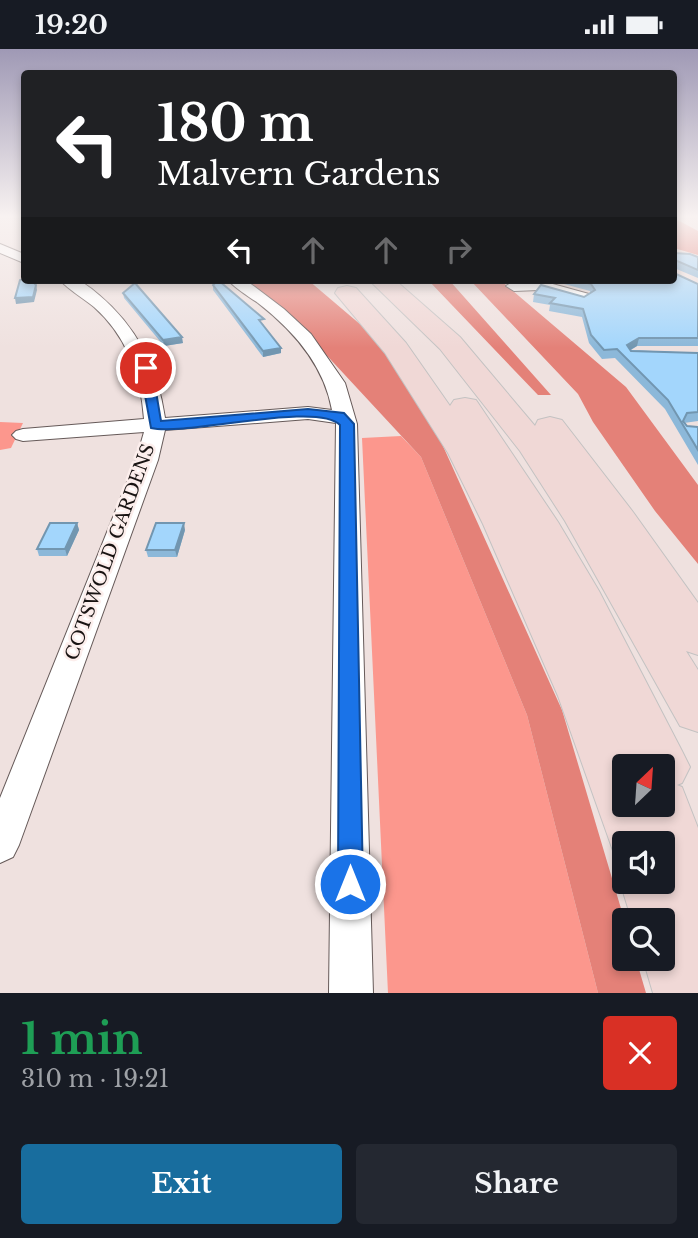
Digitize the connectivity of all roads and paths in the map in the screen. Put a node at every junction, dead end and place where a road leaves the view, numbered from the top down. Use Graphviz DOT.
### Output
graph roads {
  1 [pos="72,284"];
  2 [pos="241,284"];
  3 [pos="355,284"];
  4 [pos="355,284"];
  5 [pos="355,284"];
  6 [pos="401,284"];
  7 [pos="416,284"];
  8 [pos="528,284"];
  9 [pos="547,284"];
  10 [pos="514,286"];
  11 [pos="583,297"];
  12 [pos="426,336"];
  13 [pos="343,418"];
  14 [pos="155,425"];
  15 [pos="23,435"];
  16 [pos="698,638"];
  17 [pos="626,691"];
  18 [pos="698,712"];
  19 [pos="646,754"];
  20 [pos="657,754"];
  21 [pos="612,771"];
  22 [pos="676,795"];
  23 [pos="666,817"];
  24 [pos="698,843"];
  25 [pos="0,845"];
  26 [pos="655,894"];
  27 [pos="698,921"];
  28 [pos="351,993"];
  29 [pos="687,993"];
  1 -- 14 [label="street, COTSWOLD GARDENS"];
  2 -- 13 [label="street"];
  3 -- 12 [label="highway"];
  4 -- 12 [label="highway"];
  5 -- 21 [label="highway"];
  6 -- 12 [label="highway"];
  7 -- 16 [label="highway"];
  8 -- 10 [label="street"];
  9 -- 11 [label="street"];
  12 -- 17 [label="highway"];
  12 -- 18 [label="highway"];
  13 -- 14 [label="street"];
  13 -- 28 [label="street"];
  14 -- 15 [label="street"];
  14 -- 25 [label="street, COTSWOLD GARDENS"];
  17 -- 19 [label="highway"];
  17 -- 20 [label="highway"];
  22 -- 24 [label="highway"];
  23 -- 27 [label="highway"];
  26 -- 29 [label="highway"];
}
